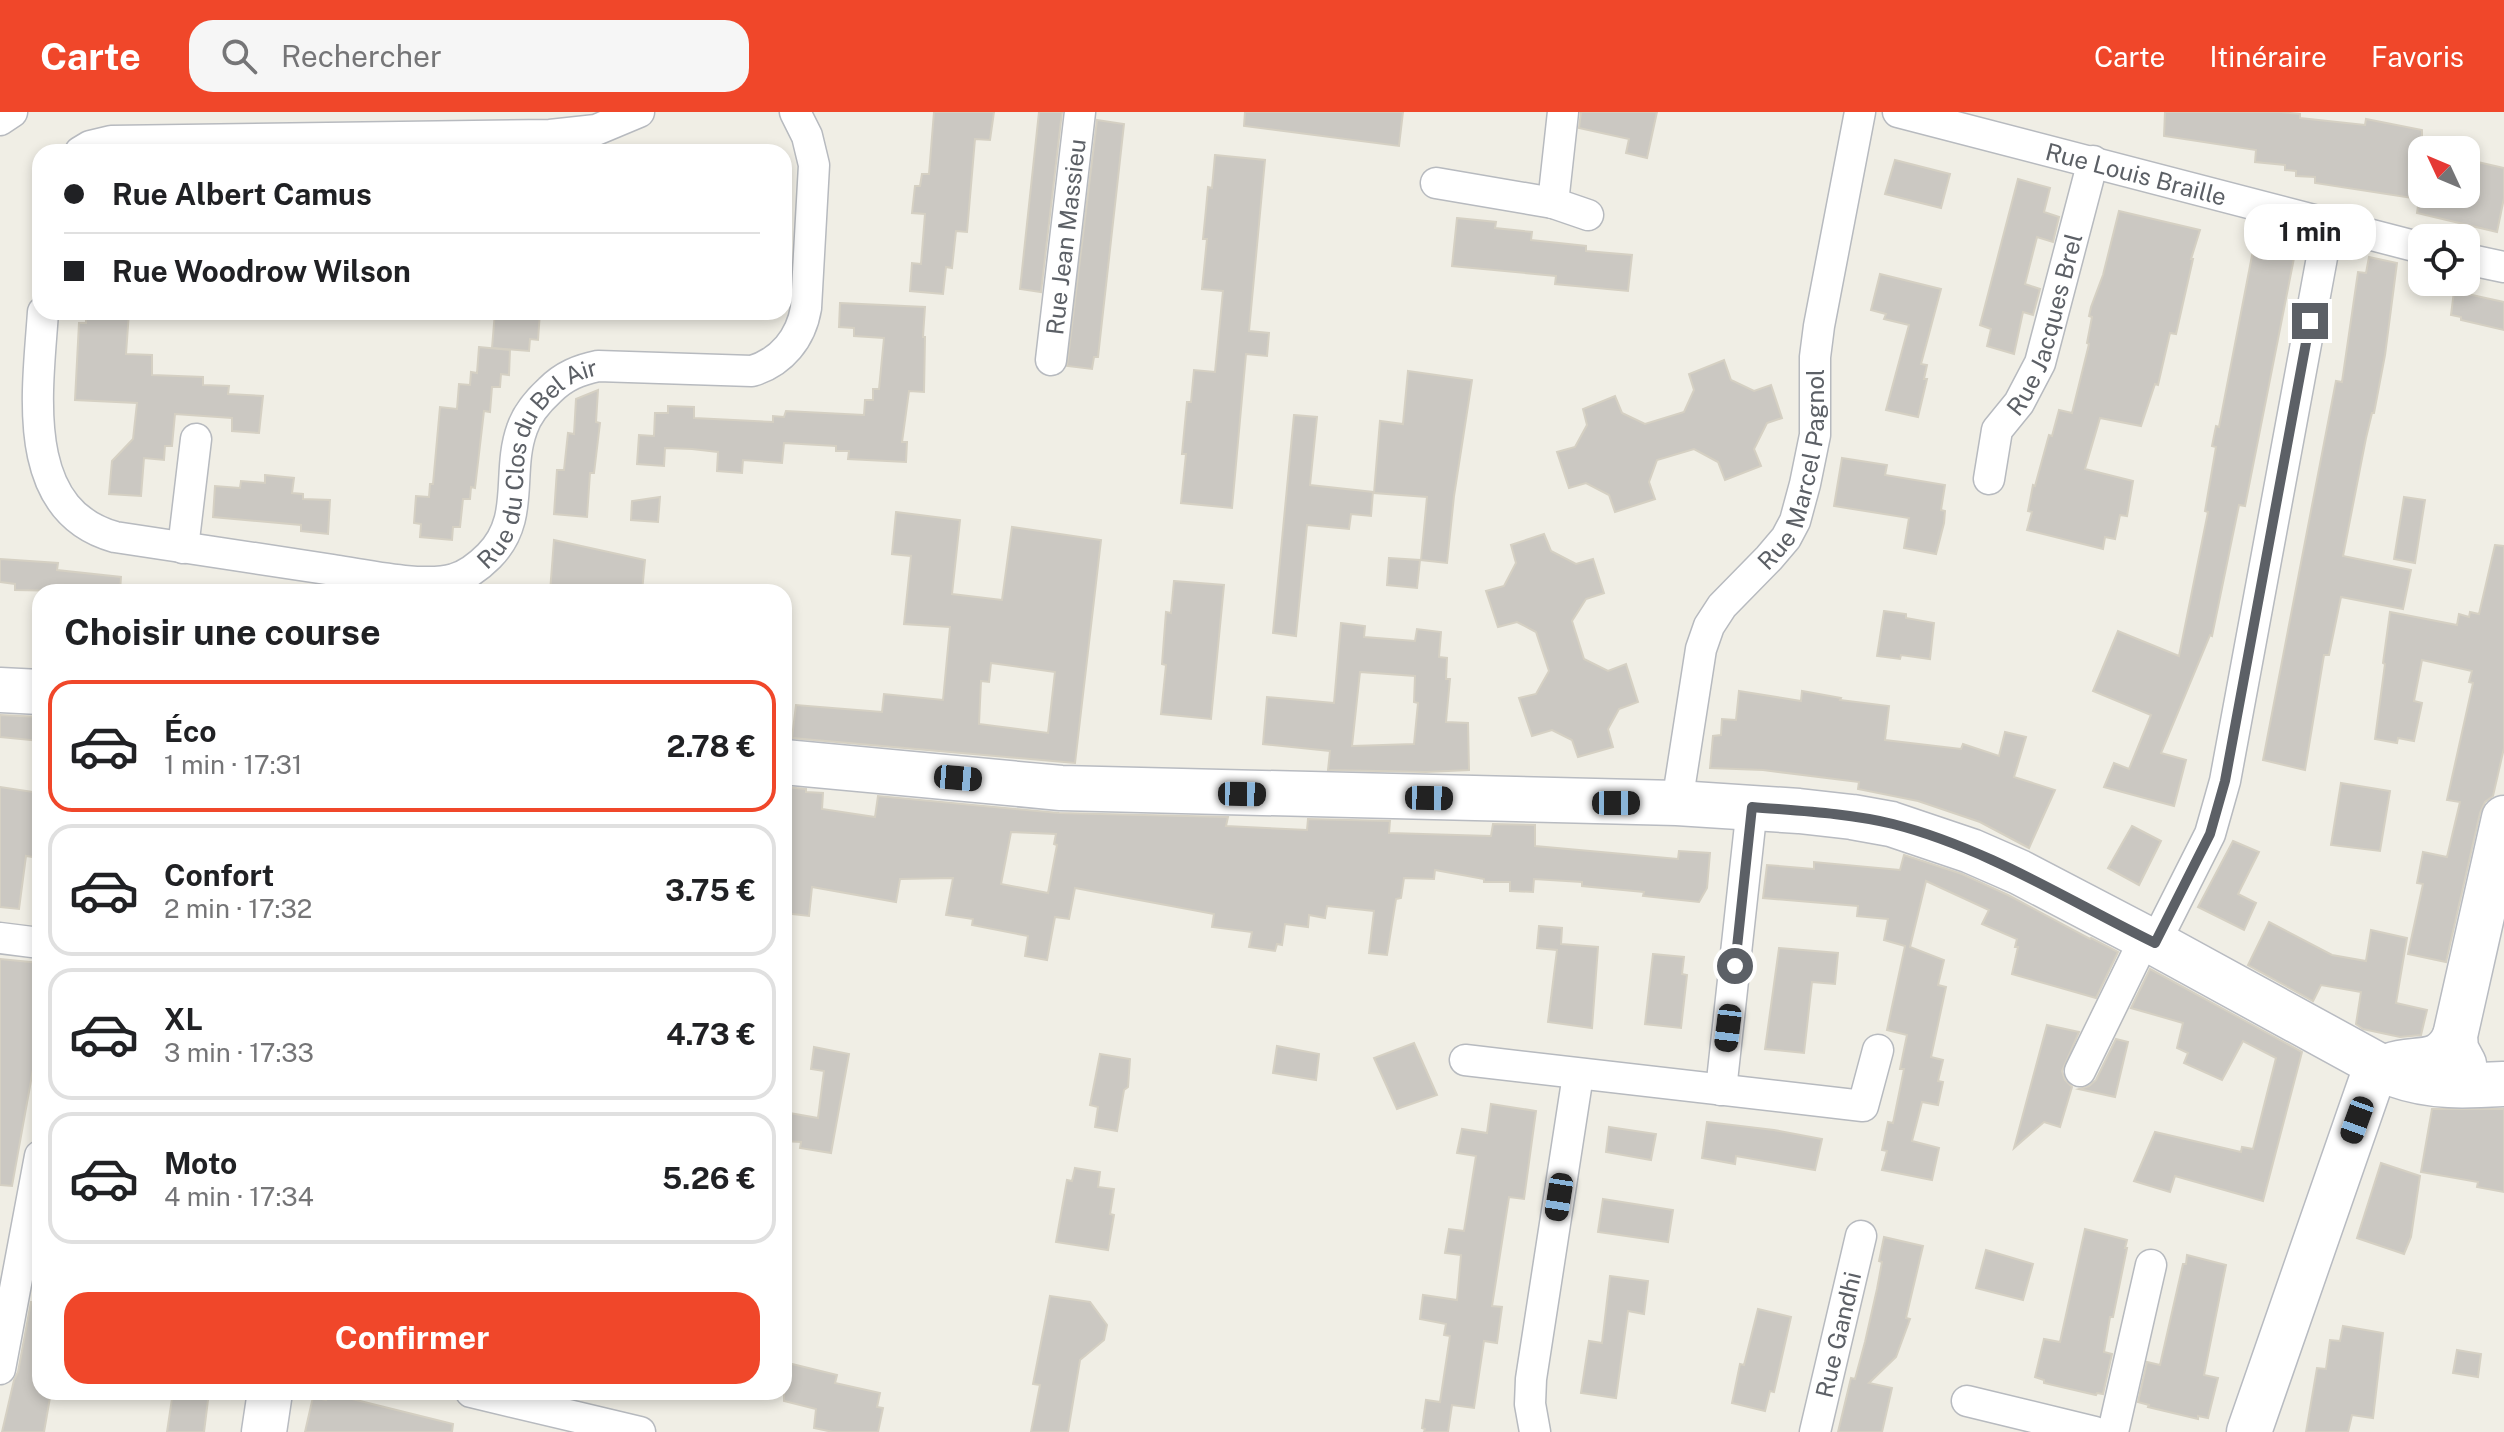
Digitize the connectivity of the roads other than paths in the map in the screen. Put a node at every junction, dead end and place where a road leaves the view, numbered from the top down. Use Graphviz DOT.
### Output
graph roads {
  1 [pos="12,112"];
  2 [pos="639,112"];
  3 [pos="795,112"];
  4 [pos="1080,112"];
  5 [pos="1563,112"];
  6 [pos="1860,112"];
  7 [pos="1898,112"];
  8 [pos="0,120"];
  9 [pos="98,144"];
  10 [pos="2093,161"];
  11 [pos="1436,183"];
  12 [pos="1553,203"];
  13 [pos="1588,215"];
  14 [pos="2328,225"];
  15 [pos="2408,245"];
  16 [pos="2480,262"];
  17 [pos="2504,267"];
  18 [pos="43,320"];
  19 [pos="1051,360"];
  20 [pos="196,439"];
  21 [pos="1989,479"];
  22 [pos="183,548"];
  23 [pos="376,584"];
  24 [pos="0,690"];
  25 [pos="32,692"];
  26 [pos="792,763"];
  27 [pos="1677,803"];
  28 [pos="1752,807"];
  29 [pos="2504,818"];
  30 [pos="0,938"];
  31 [pos="2150,941"];
  32 [pos="32,942"];
  33 [pos="2455,1036"];
  34 [pos="1878,1050"];
  35 [pos="1465,1060"];
  36 [pos="2080,1071"];
  37 [pos="1578,1075"];
  38 [pos="2398,1075"];
  39 [pos="2504,1076"];
  40 [pos="2504,1084"];
  41 [pos="1721,1090"];
  42 [pos="32,1207"];
  43 [pos="1861,1236"];
  44 [pos="2151,1265"];
  45 [pos="19,1291"];
  46 [pos="0,1369"];
  47 [pos="269,1400"];
  48 [pos="505,1400"];
  49 [pos="1967,1401"];
  50 [pos="264,1432"];
  51 [pos="640,1432"];
  52 [pos="1535,1432"];
  53 [pos="1815,1432"];
  54 [pos="2095,1432"];
  55 [pos="2113,1432"];
  56 [pos="2249,1432"];
  57 [pos="2266,1432"];
  1 -- 8 [label="street"];
  2 -- 9 [label="street"];
  3 -- 23 [label="street, Rue du Clos du Bel Air"];
  4 -- 19 [label="street, Rue Jean Massieu"];
  5 -- 12 [label="street"];
  6 -- 27 [label="street, Rue Marcel Pagnol"];
  7 -- 10 [label="street, Rue Louis Braille"];
  10 -- 14 [label="street, Rue Louis Braille"];
  10 -- 21 [label="street, Rue Jacques Brel"];
  11 -- 12 [label="street"];
  12 -- 13 [label="street"];
  14 -- 15 [label="street, Rue Louis Braille"];
  14 -- 31 [label="street"];
  16 -- 17 [label="street"];
  18 -- 22 [label="street, Rue du Clos du Bel Air"];
  20 -- 22 [label="street"];
  22 -- 23 [label="street, Rue du Clos du Bel Air"];
  24 -- 25 [label="street"];
  26 -- 27 [label="street"];
  27 -- 28 [label="street"];
  28 -- 31 [label="street"];
  28 -- 41 [label="street"];
  29 -- 33 [label="street"];
  30 -- 32 [label="street"];
  31 -- 36 [label="street"];
  31 -- 38 [label="street"];
  33 -- 38 [label="street"];
  33 -- 39 [label="street"];
  34 -- 41 [label="street"];
  35 -- 37 [label="street"];
  37 -- 41 [label="street"];
  37 -- 52 [label="street"];
  38 -- 40 [label="street"];
  38 -- 56 [label="street"];
  38 -- 57 [label="street"];
  42 -- 45 [label="street"];
  43 -- 53 [label="street, Rue Gandhi"];
  44 -- 55 [label="street"];
  45 -- 46 [label="street"];
  47 -- 50 [label="street"];
  48 -- 51 [label="street"];
  49 -- 54 [label="street"];
}
